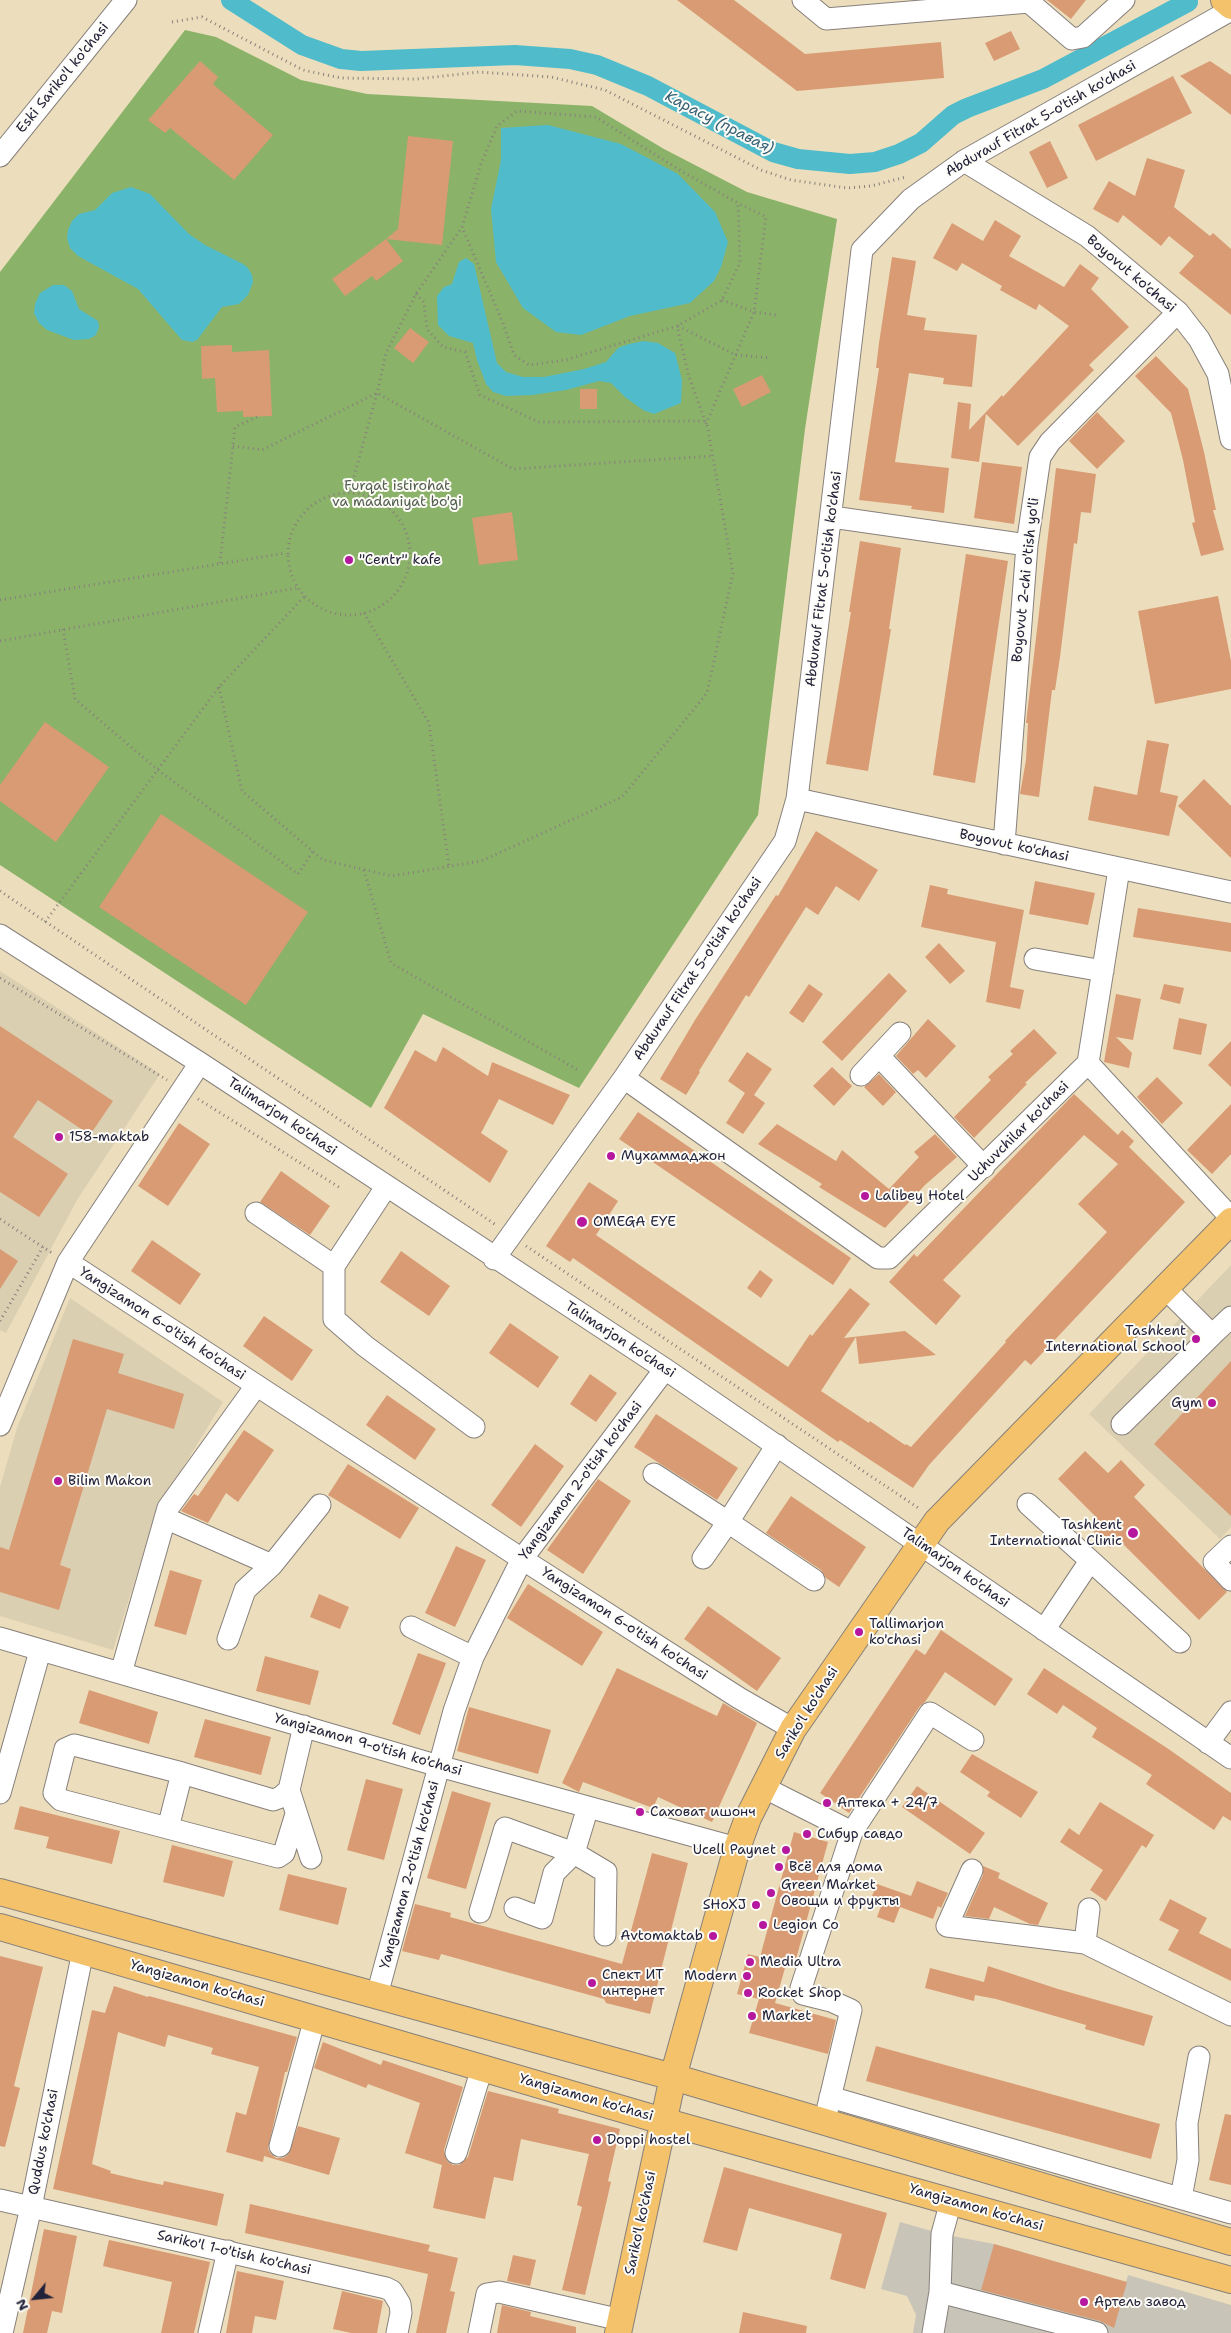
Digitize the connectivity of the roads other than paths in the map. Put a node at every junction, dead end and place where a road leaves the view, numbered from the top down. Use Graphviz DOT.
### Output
graph roads {
  1 [pos="126,0"];
  2 [pos="803,0"];
  3 [pos="1124,0"];
  4 [pos="1028,1"];
  5 [pos="1228,5"];
  6 [pos="0,156"];
  7 [pos="964,161"];
  8 [pos="1178,312"];
  9 [pos="1231,440"];
  10 [pos="832,517"];
  11 [pos="1027,545"];
  12 [pos="797,798"];
  13 [pos="1004,844"];
  14 [pos="1119,869"];
  15 [pos="1231,892"];
  16 [pos="0,935"];
  17 [pos="1035,959"];
  18 [pos="1103,971"];
  19 [pos="900,1033"];
  20 [pos="879,1056"];
  21 [pos="200,1063"];
  22 [pos="1088,1063"];
  23 [pos="861,1075"];
  24 [pos="624,1078"];
  25 [pos="984,1167"];
  26 [pos="386,1187"];
  27 [pos="256,1214"];
  28 [pos="1231,1219"];
  29 [pos="494,1259"];
  30 [pos="68,1262"];
  31 [pos="334,1266"];
  32 [pos="1165,1288"];
  33 [pos="1231,1316"];
  34 [pos="1212,1335"];
  35 [pos="665,1369"];
  36 [pos="256,1386"];
  37 [pos="0,1423"];
  38 [pos="1122,1424"];
  39 [pos="474,1428"];
  40 [pos="777,1445"];
  41 [pos="654,1474"];
  42 [pos="320,1504"];
  43 [pos="1028,1504"];
  44 [pos="165,1518"];
  45 [pos="728,1522"];
  46 [pos="919,1544"];
  47 [pos="1231,1546"];
  48 [pos="704,1558"];
  49 [pos="522,1559"];
  50 [pos="1090,1561"];
  51 [pos="272,1565"];
  52 [pos="814,1580"];
  53 [pos="1231,1580"];
  54 [pos="411,1627"];
  55 [pos="1044,1630"];
  56 [pos="0,1638"];
  57 [pos="228,1639"];
  58 [pos="1180,1642"];
  59 [pos="40,1651"];
  60 [pos="473,1657"];
  61 [pos="121,1673"];
  62 [pos="1231,1712"];
  63 [pos="304,1726"];
  64 [pos="793,1729"];
  65 [pos="972,1740"];
  66 [pos="1208,1743"];
  67 [pos="1231,1758"];
  68 [pos="439,1766"];
  69 [pos="182,1772"];
  70 [pos="763,1787"];
  71 [pos="289,1790"];
  72 [pos="0,1793"];
  73 [pos="588,1807"];
  74 [pos="296,1814"];
  75 [pos="168,1828"];
  76 [pos="852,1832"];
  77 [pos="736,1848"];
  78 [pos="574,1853"];
  79 [pos="311,1858"];
  80 [pos="972,1870"];
  81 [pos="0,1892"];
  82 [pos="515,1908"];
  83 [pos="1089,1908"];
  84 [pos="480,1912"];
  85 [pos="91,1916"];
  86 [pos="0,1927"];
  87 [pos="605,1935"];
  88 [pos="1085,1943"];
  89 [pos="83,1951"];
  90 [pos="377,1995"];
  91 [pos="1231,2015"];
  92 [pos="315,2018"];
  93 [pos="1199,2057"];
  94 [pos="482,2068"];
  95 [pos="673,2077"];
  96 [pos="830,2097"];
  97 [pos="663,2121"];
  98 [pos="824,2122"];
  99 [pos="280,2146"];
  100 [pos="456,2153"];
  101 [pos="1181,2198"];
  102 [pos="0,2200"];
  103 [pos="950,2200"];
  104 [pos="1103,2206"];
  105 [pos="31,2207"];
  106 [pos="1231,2213"];
  107 [pos="1094,2242"];
  108 [pos="1231,2242"];
  109 [pos="228,2251"];
  110 [pos="1231,2280"];
  111 [pos="940,2292"];
  112 [pos="620,2326"];
  113 [pos="2,2333"];
  114 [pos="209,2333"];
  115 [pos="397,2333"];
  116 [pos="479,2333"];
  117 [pos="933,2333"];
  118 [pos="1097,2333"];
  1 -- 6 [label="street, Eski Sariko'l ko'chasi"];
  2 -- 4 [label="street"];
  3 -- 4 [label="street"];
  5 -- 7 [label="street, Abdurauf Fitrat 5-o'tish ko'chasi"];
  7 -- 8 [label="street, Boyovut ko'chasi"];
  7 -- 10 [label="street, Abdurauf Fitrat 5-o'tish ko'chasi"];
  8 -- 9 [label="street, Boyovut ko'chasi"];
  8 -- 11 [label="street, Boyovut 2-chi o'tish yo'li"];
  10 -- 11 [label="street"];
  10 -- 12 [label="street, Abdurauf Fitrat 5-o'tish ko'chasi"];
  11 -- 13 [label="street, Boyovut 2-chi o'tish yo'li"];
  12 -- 13 [label="street, Boyovut ko'chasi"];
  12 -- 24 [label="street, Abdurauf Fitrat 5-o'tish ko'chasi"];
  13 -- 14 [label="street, Boyovut ko'chasi"];
  14 -- 15 [label="street, Boyovut ko'chasi"];
  14 -- 18 [label="street"];
  16 -- 21 [label="street, Talimarjon ko'chasi"];
  17 -- 18 [label="street"];
  18 -- 22 [label="street"];
  19 -- 20 [label="street"];
  20 -- 23 [label="street"];
  20 -- 25 [label="street"];
  21 -- 26 [label="street, Talimarjon ko'chasi"];
  21 -- 30 [label="street"];
  22 -- 25 [label="street, Uchuvchilar ko'chasi"];
  22 -- 28 [label="street"];
  24 -- 25 [label="street, Uchuvchilar ko'chasi"];
  24 -- 29 [label="street, Abdurauf Fitrat 5-o'tish ko'chasi"];
  26 -- 29 [label="street, Talimarjon ko'chasi"];
  26 -- 31 [label="street"];
  27 -- 31 [label="street"];
  28 -- 32 [label="main road, Sariko'l ko'chasi"];
  29 -- 35 [label="street, Talimarjon ko'chasi"];
  30 -- 36 [label="street, Yangizamon 6-o'tish ko'chasi"];
  30 -- 37 [label="street"];
  31 -- 39 [label="street"];
  32 -- 34 [label="street"];
  32 -- 46 [label="main road, Sariko'l ko'chasi"];
  33 -- 34 [label="street"];
  34 -- 38 [label="street"];
  35 -- 40 [label="street, Talimarjon ko'chasi"];
  35 -- 49 [label="street, Yangizamon 2-o'tish ko'chasi"];
  36 -- 44 [label="street, Yangizamon 6-o'tish ko'chasi"];
  36 -- 49 [label="street, Yangizamon 6-o'tish ko'chasi"];
  40 -- 45 [label="street"];
  40 -- 46 [label="street, Talimarjon ko'chasi"];
  41 -- 45 [label="street"];
  42 -- 51 [label="street"];
  43 -- 50 [label="street"];
  44 -- 51 [label="street"];
  44 -- 61 [label="street, Yangizamon 6-o'tish ko'chasi"];
  45 -- 48 [label="street"];
  45 -- 52 [label="street"];
  46 -- 55 [label="street, Talimarjon ko'chasi"];
  46 -- 64 [label="main road, Sariko'l ko'chasi"];
  47 -- 53 [label="street"];
  49 -- 60 [label="street, Yangizamon 2-o'tish ko'chasi"];
  49 -- 64 [label="street, Yangizamon 6-o'tish ko'chasi"];
  50 -- 55 [label="street"];
  50 -- 58 [label="street"];
  51 -- 57 [label="street"];
  54 -- 60 [label="street"];
  55 -- 66 [label="street, Talimarjon ko'chasi"];
  56 -- 59 [label="street, Yangizamon 9-o'tish ko'chasi"];
  59 -- 61 [label="street, Yangizamon 9-o'tish ko'chasi"];
  59 -- 72 [label="street"];
  60 -- 68 [label="street, Yangizamon 2-o'tish ko'chasi"];
  61 -- 63 [label="street, Yangizamon 9-o'tish ko'chasi"];
  62 -- 66 [label="street"];
  63 -- 68 [label="street, Yangizamon 9-o'tish ko'chasi"];
  63 -- 71 [label="street"];
  64 -- 70 [label="main road, Sariko'l ko'chasi"];
  65 -- 76 [label="street"];
  66 -- 67 [label="street, Talimarjon ko'chasi"];
  68 -- 73 [label="street, Yangizamon 9-o'tish ko'chasi"];
  68 -- 90 [label="street, Yangizamon 2-o'tish ko'chasi"];
  69 -- 71 [label="street"];
  69 -- 75 [label="street"];
  69 -- 75 [label="street"];
  70 -- 76 [label="street"];
  70 -- 77 [label="main road, Sariko'l ko'chasi"];
  71 -- 74 [label="street"];
  73 -- 77 [label="street, Yangizamon 9-o'tish ko'chasi"];
  73 -- 78 [label="street"];
  74 -- 75 [label="street"];
  74 -- 79 [label="street"];
  76 -- 96 [label="street"];
  77 -- 95 [label="main road, Sariko'l ko'chasi"];
  78 -- 82 [label="street"];
  78 -- 84 [label="street"];
  78 -- 87 [label="street"];
  80 -- 88 [label="street"];
  81 -- 85 [label="main road"];
  83 -- 88 [label="street"];
  85 -- 89 [label="main road"];
  85 -- 90 [label="main road"];
  86 -- 89 [label="main road, Yangizamon ko'chasi"];
  88 -- 91 [label="street"];
  89 -- 92 [label="main road, Yangizamon ko'chasi"];
  89 -- 105 [label="street, Quddus ko'chasi"];
  90 -- 95 [label="main road"];
  92 -- 94 [label="main road, Yangizamon ko'chasi"];
  92 -- 99 [label="street"];
  93 -- 101 [label="street"];
  94 -- 97 [label="main road, Yangizamon ko'chasi"];
  94 -- 100 [label="street"];
  95 -- 97 [label="main road, Sariko'l ko'chasi"];
  95 -- 98 [label="main road"];
  96 -- 98 [label="street"];
  96 -- 101 [label="street"];
  97 -- 103 [label="main road, Yangizamon ko'chasi"];
  97 -- 112 [label="main road, Sariko'l ko'chasi"];
  98 -- 104 [label="main road"];
  101 -- 106 [label="street"];
  102 -- 105 [label="street, Sariko'l 1-o'tish ko'chasi"];
  103 -- 107 [label="main road, Yangizamon ko'chasi"];
  103 -- 111 [label="street"];
  104 -- 107 [label="main road"];
  104 -- 108 [label="main road"];
  105 -- 109 [label="street, Sariko'l 1-o'tish ko'chasi"];
  105 -- 113 [label="street, Quddus ko'chasi"];
  107 -- 110 [label="main road, Yangizamon ko'chasi"];
  109 -- 114 [label="street"];
  109 -- 115 [label="street, Sariko'l 1-o'tish ko'chasi"];
  111 -- 117 [label="street"];
  111 -- 118 [label="street"];
  112 -- 116 [label="street"];
}
